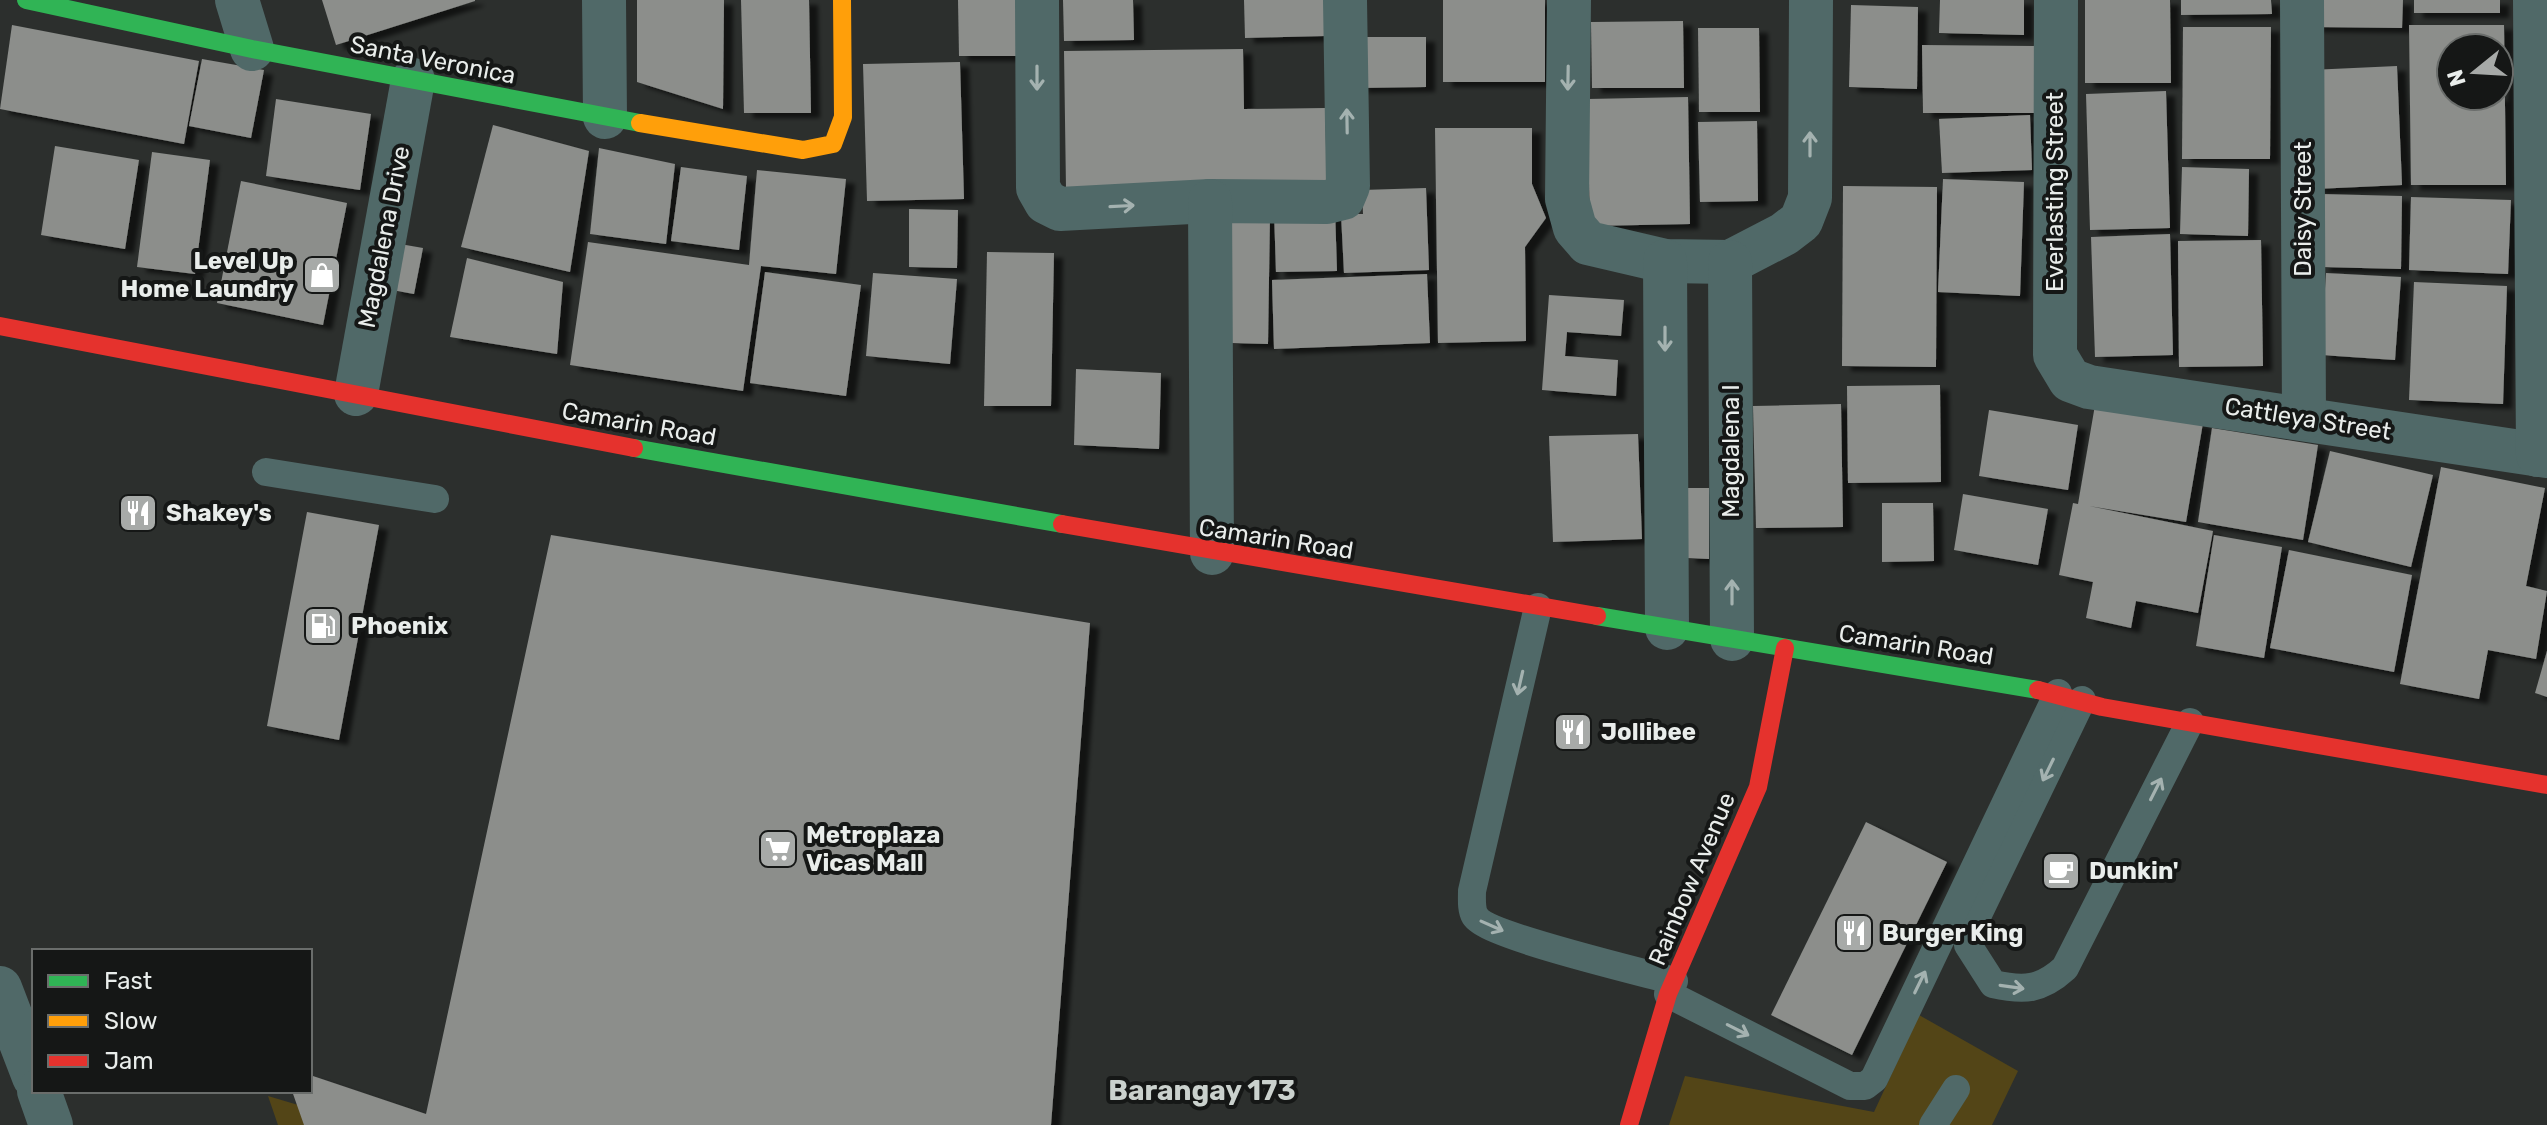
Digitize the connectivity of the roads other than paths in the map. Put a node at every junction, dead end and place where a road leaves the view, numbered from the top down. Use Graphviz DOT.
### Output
graph roads {
  1 [pos="26,0"];
  2 [pos="237,0"];
  3 [pos="604,0"];
  4 [pos="842,0"];
  5 [pos="1037,0"];
  6 [pos="1345,0"];
  7 [pos="1569,0"];
  8 [pos="1811,0"];
  9 [pos="2056,0"];
  10 [pos="2302,0"];
  11 [pos="2535,0"];
  12 [pos="252,49"];
  13 [pos="413,80"];
  14 [pos="605,117"];
  15 [pos="1210,201"];
  16 [pos="2542,223"];
  17 [pos="1665,261"];
  18 [pos="1730,262"];
  19 [pos="0,326"];
  20 [pos="2070,380"];
  21 [pos="356,394"];
  22 [pos="2304,418"];
  23 [pos="2542,455"];
  24 [pos="266,472"];
  25 [pos="435,499"];
  26 [pos="1212,553"];
  27 [pos="1538,607"];
  28 [pos="1667,628"];
  29 [pos="1732,639"];
  30 [pos="1785,648"];
  31 [pos="2070,696"];
  32 [pos="2190,722"];
  33 [pos="2547,785"];
  34 [pos="0,988"];
  35 [pos="1671,988"];
  36 [pos="32,1072"];
  37 [pos="0,1083"];
  38 [pos="32,1089"];
  39 [pos="1956,1089"];
  40 [pos="38,1093"];
  41 [pos="51,1125"];
  42 [pos="1629,1125"];
  43 [pos="1933,1125"];
  1 -- 12 [label="main road, Santa Veronica"];
  2 -- 12 [label="street"];
  3 -- 14 [label="street"];
  4 -- 14 [label="main road, Santa Veronica"];
  5 -- 15 [label="street, one-way"];
  15 -- 6 [label="street, one-way"];
  7 -- 17 [label="street, one-way"];
  18 -- 8 [label="street, one-way"];
  9 -- 20 [label="street, Everlasting Street"];
  10 -- 22 [label="street, Daisy Street"];
  11 -- 16 [label="street"];
  12 -- 13 [label="main road, Santa Veronica"];
  13 -- 14 [label="main road, Santa Veronica"];
  13 -- 21 [label="street, Magdalena Drive"];
  15 -- 26 [label="street"];
  16 -- 23 [label="street"];
  17 -- 18 [label="street"];
  17 -- 28 [label="street, one-way"];
  29 -- 18 [label="street, Magdalena I, one-way"];
  19 -- 21 [label="main road, Camarin Road"];
  20 -- 22 [label="street, Cattleya Street"];
  21 -- 26 [label="main road, Camarin Road"];
  22 -- 23 [label="street, Cattleya Street"];
  24 -- 25 [label="lane"];
  26 -- 27 [label="main road, Camarin Road"];
  27 -- 28 [label="main road, Camarin Road"];
  27 -- 35 [label="lane, one-way"];
  28 -- 29 [label="main road, Camarin Road"];
  29 -- 30 [label="main road, Camarin Road"];
  30 -- 31 [label="main road, Camarin Road"];
  30 -- 35 [label="main road, Rainbow Avenue"];
  31 -- 32 [label="main road, Camarin Road"];
  31 -- 32 [label="lane, one-way"];
  35 -- 31 [label="lane, one-way"];
  32 -- 33 [label="main road, Camarin Road"];
  34 -- 36 [label="street"];
  35 -- 42 [label="main road, Rainbow Avenue"];
  37 -- 38 [label="street"];
  39 -- 43 [label="lane"];
  40 -- 41 [label="street"];
}
